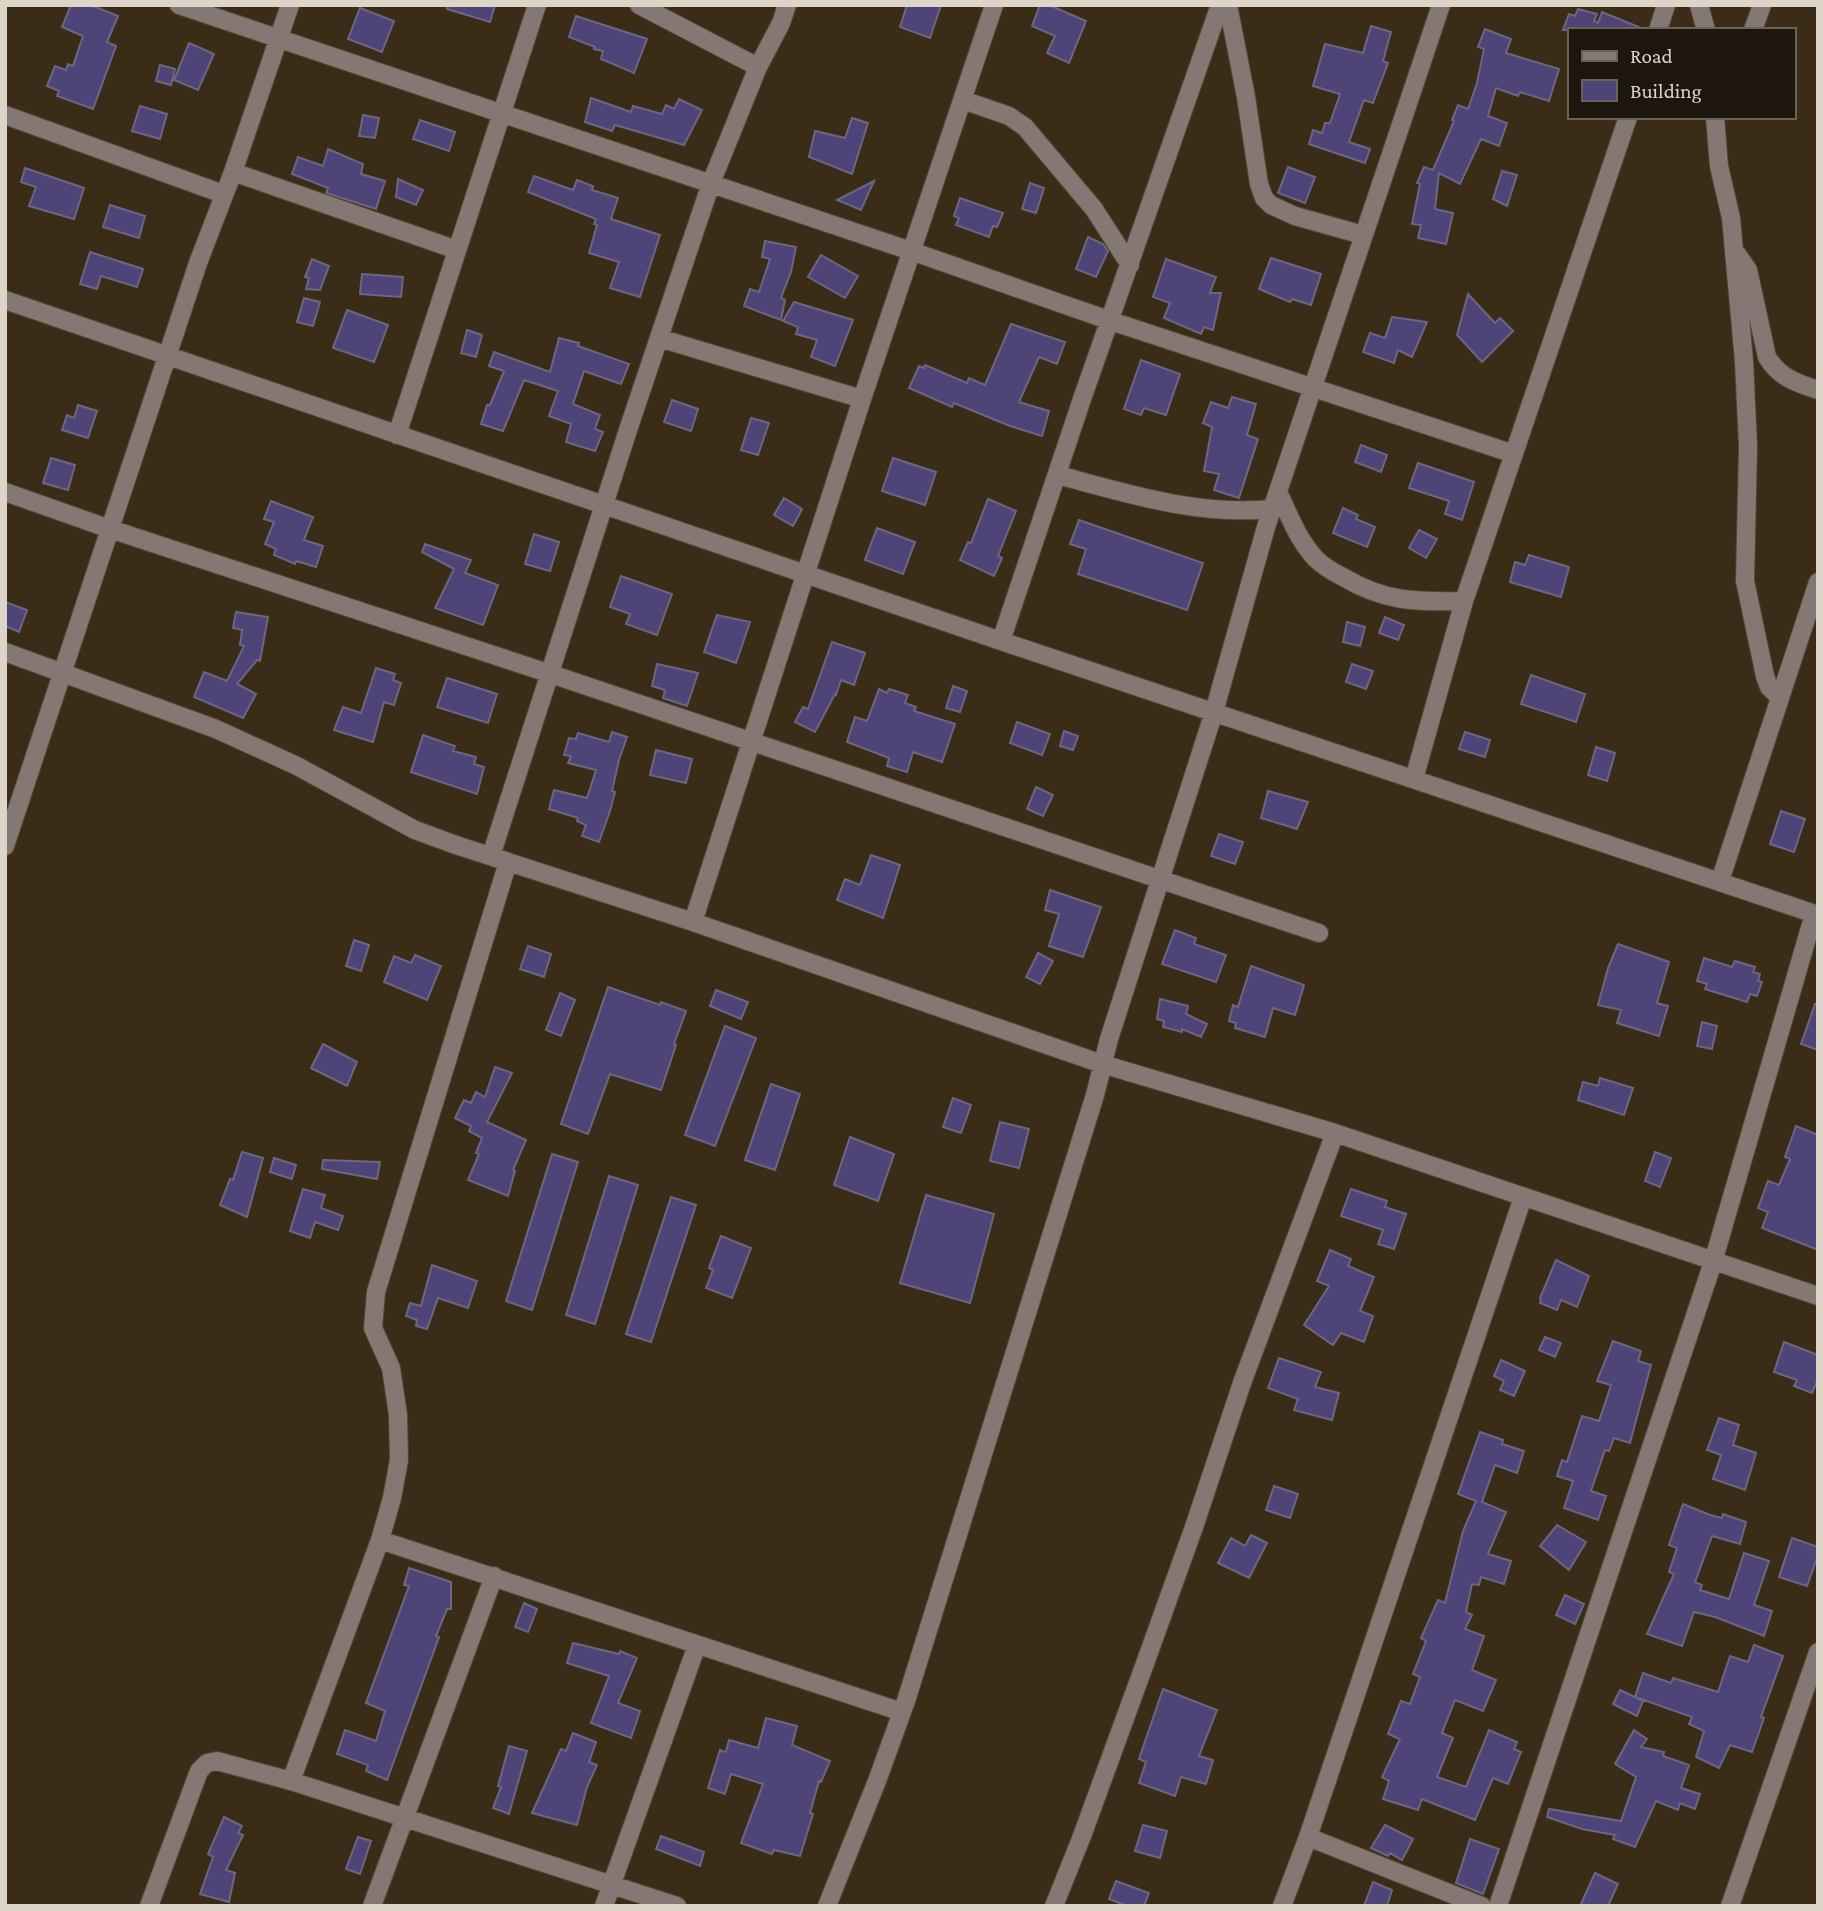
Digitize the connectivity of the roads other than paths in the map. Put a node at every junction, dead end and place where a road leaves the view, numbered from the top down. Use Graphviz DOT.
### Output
graph roads {
  1 [pos="179,5"];
  2 [pos="290,5"];
  3 [pos="537,5"];
  4 [pos="639,5"];
  5 [pos="787,5"];
  6 [pos="994,5"];
  7 [pos="1220,5"];
  8 [pos="1228,5"];
  9 [pos="1441,5"];
  10 [pos="1666,5"];
  11 [pos="1699,5"];
  12 [pos="1762,5"];
  13 [pos="1659,28"];
  14 [pos="1705,28"];
  15 [pos="1754,28"];
  16 [pos="278,38"];
  17 [pos="758,67"];
  18 [pos="963,100"];
  19 [pos="504,113"];
  20 [pos="5,115"];
  21 [pos="1627,119"];
  22 [pos="1715,119"];
  23 [pos="233,172"];
  24 [pos="712,183"];
  25 [pos="223,194"];
  26 [pos="1363,235"];
  27 [pos="457,250"];
  28 [pos="912,251"];
  29 [pos="1735,252"];
  30 [pos="1130,265"];
  31 [pos="5,300"];
  32 [pos="1111,321"];
  33 [pos="659,338"];
  34 [pos="168,356"];
  35 [pos="1313,386"];
  36 [pos="1818,390"];
  37 [pos="862,399"];
  38 [pos="397,435"];
  39 [pos="1514,454"];
  40 [pos="1058,475"];
  41 [pos="5,492"];
  42 [pos="1275,501"];
  43 [pos="605,505"];
  44 [pos="110,529"];
  45 [pos="806,573"];
  46 [pos="1818,582"];
  47 [pos="1464,601"];
  48 [pos="1002,641"];
  49 [pos="5,652"];
  50 [pos="64,672"];
  51 [pos="551,674"];
  52 [pos="1780,698"];
  53 [pos="1214,712"];
  54 [pos="752,741"];
  55 [pos="1414,779"];
  56 [pos="5,846"];
  57 [pos="499,859"];
  58 [pos="1161,878"];
  59 [pos="1720,881"];
  60 [pos="1816,915"];
  61 [pos="693,922"];
  62 [pos="1319,933"];
  63 [pos="1102,1064"];
  64 [pos="1335,1133"];
  65 [pos="1523,1197"];
  66 [pos="1713,1262"];
  67 [pos="1818,1296"];
  68 [pos="380,1540"];
  69 [pos="494,1576"];
  70 [pos="696,1645"];
  71 [pos="1818,1652"];
  72 [pos="902,1712"];
  73 [pos="291,1781"];
  74 [pos="406,1818"];
  75 [pos="1308,1836"];
  76 [pos="612,1884"];
  77 [pos="149,1906"];
  78 [pos="372,1906"];
  79 [pos="604,1906"];
  80 [pos="677,1906"];
  81 [pos="827,1906"];
  82 [pos="1054,1906"];
  83 [pos="1282,1906"];
  84 [pos="1482,1906"];
  85 [pos="1498,1906"];
  86 [pos="1730,1906"];
  1 -- 16 [label="street"];
  2 -- 16 [label="street"];
  3 -- 19 [label="street"];
  4 -- 17 [label="street"];
  5 -- 17 [label="street"];
  6 -- 18 [label="street"];
  7 -- 30 [label="street"];
  8 -- 26 [label="street"];
  9 -- 26 [label="street"];
  10 -- 13 [label="street"];
  11 -- 14 [label="street"];
  12 -- 15 [label="street"];
  16 -- 19 [label="street"];
  16 -- 23 [label="street"];
  17 -- 24 [label="street"];
  18 -- 28 [label="street"];
  18 -- 30 [label="street"];
  19 -- 24 [label="street"];
  19 -- 27 [label="street"];
  20 -- 25 [label="street"];
  21 -- 39 [label="street"];
  22 -- 29 [label="street"];
  23 -- 25 [label="street"];
  23 -- 27 [label="street"];
  24 -- 28 [label="street"];
  24 -- 33 [label="street"];
  25 -- 34 [label="street"];
  26 -- 35 [label="street"];
  27 -- 38 [label="street"];
  28 -- 32 [label="street"];
  28 -- 37 [label="street"];
  29 -- 36 [label="street"];
  29 -- 52 [label="street"];
  30 -- 32 [label="street"];
  31 -- 34 [label="street"];
  32 -- 35 [label="street"];
  32 -- 40 [label="street"];
  33 -- 37 [label="street"];
  33 -- 43 [label="street"];
  34 -- 38 [label="street"];
  34 -- 44 [label="street"];
  35 -- 39 [label="street"];
  35 -- 42 [label="street"];
  37 -- 45 [label="street"];
  38 -- 43 [label="street"];
  39 -- 47 [label="street"];
  40 -- 42 [label="street"];
  40 -- 48 [label="street"];
  41 -- 44 [label="street"];
  42 -- 47 [label="street"];
  42 -- 53 [label="street"];
  43 -- 45 [label="street"];
  43 -- 51 [label="street"];
  44 -- 50 [label="street"];
  44 -- 51 [label="street"];
  45 -- 48 [label="street"];
  45 -- 54 [label="street"];
  46 -- 52 [label="street"];
  47 -- 55 [label="street"];
  48 -- 53 [label="street"];
  49 -- 50 [label="street"];
  50 -- 56 [label="street"];
  50 -- 57 [label="street"];
  51 -- 54 [label="street"];
  51 -- 57 [label="street"];
  52 -- 59 [label="street"];
  53 -- 55 [label="street"];
  53 -- 58 [label="street"];
  54 -- 58 [label="street"];
  54 -- 61 [label="street"];
  55 -- 59 [label="street"];
  57 -- 61 [label="street"];
  57 -- 68 [label="street"];
  58 -- 62 [label="street"];
  58 -- 63 [label="street"];
  59 -- 60 [label="street"];
  60 -- 66 [label="street"];
  61 -- 63 [label="street"];
  63 -- 64 [label="street"];
  63 -- 72 [label="street"];
  64 -- 65 [label="street"];
  64 -- 82 [label="street"];
  65 -- 66 [label="street"];
  65 -- 75 [label="street"];
  66 -- 67 [label="street"];
  66 -- 85 [label="street"];
  68 -- 69 [label="street"];
  68 -- 73 [label="street"];
  69 -- 70 [label="street"];
  69 -- 74 [label="street"];
  70 -- 72 [label="street"];
  70 -- 76 [label="street"];
  71 -- 86 [label="street"];
  72 -- 81 [label="street"];
  73 -- 74 [label="street"];
  73 -- 77 [label="street"];
  74 -- 76 [label="street"];
  74 -- 78 [label="street"];
  75 -- 83 [label="street"];
  75 -- 84 [label="street"];
  76 -- 79 [label="street"];
  76 -- 80 [label="street"];
}
